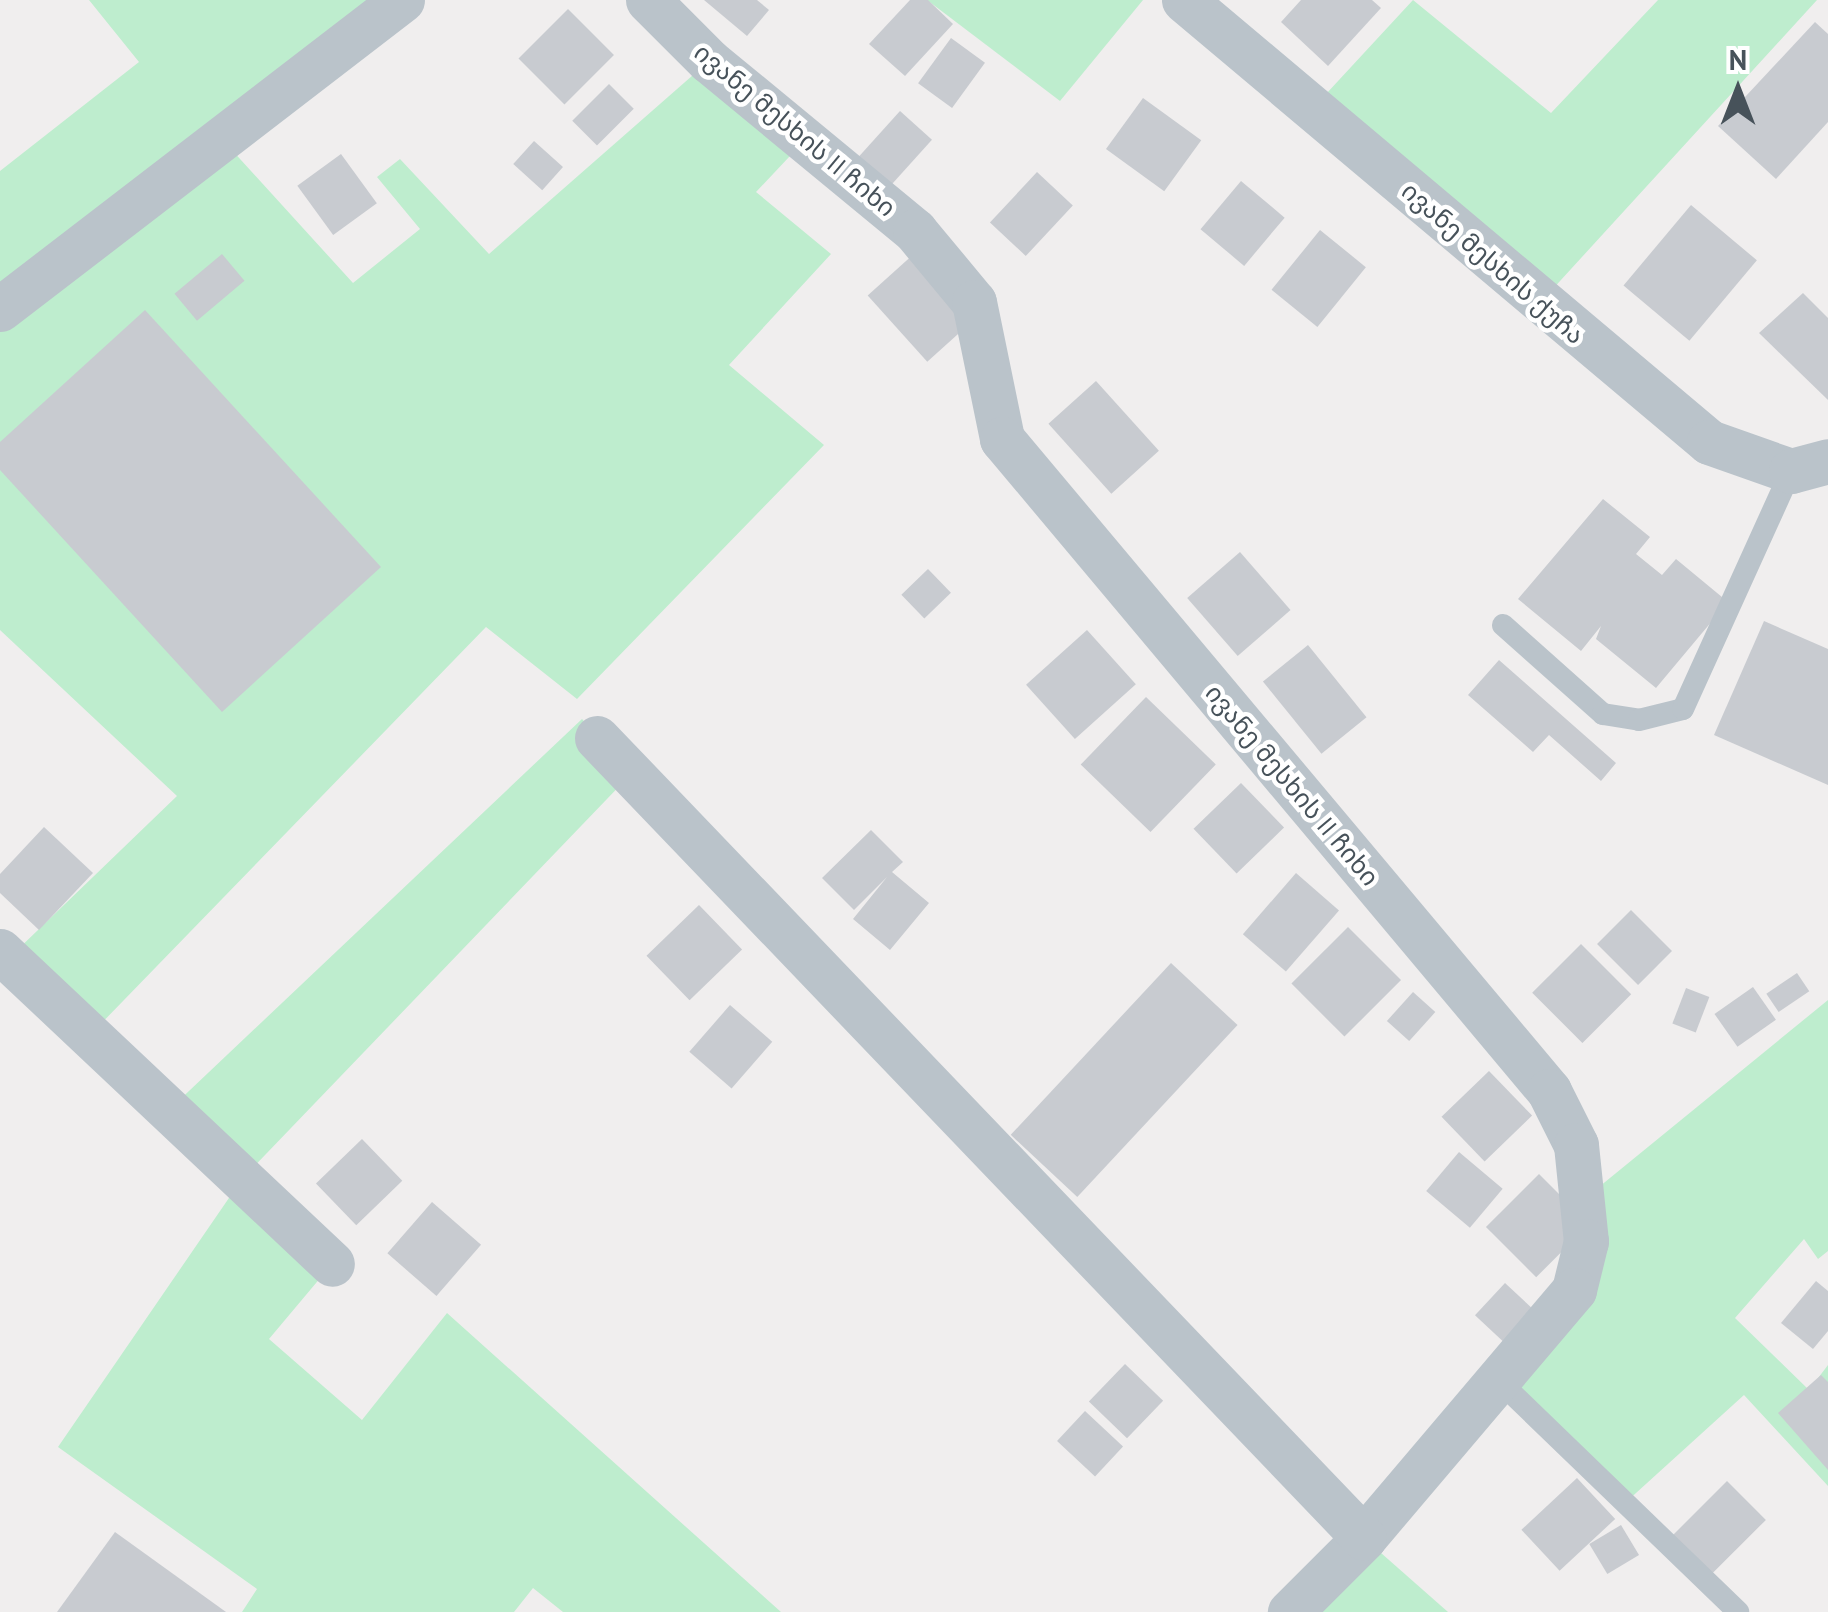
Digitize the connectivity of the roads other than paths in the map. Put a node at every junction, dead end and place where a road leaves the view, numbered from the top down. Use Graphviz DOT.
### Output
graph roads {
  1 [pos="402,0"];
  2 [pos="648,0"];
  3 [pos="1184,0"];
  4 [pos="0,309"];
  5 [pos="1809,466"];
  6 [pos="1828,498"];
  7 [pos="1503,625"];
  8 [pos="597,738"];
  9 [pos="0,951"];
  10 [pos="332,1264"];
  11 [pos="1498,1380"];
  12 [pos="1364,1538"];
  13 [pos="1290,1612"];
  14 [pos="1738,1612"];
  1 -- 4 [label="street"];
  2 -- 11 [label="street, ივანე მესხის II ჩიხი"];
  3 -- 5 [label="street, ივანე მესხის ქუჩა"];
  5 -- 6 [label="street, ივანე მესხის ქუჩა"];
  5 -- 7 [label="lane"];
  8 -- 12 [label="street"];
  9 -- 10 [label="street"];
  11 -- 12 [label="street, ივანე მესხის II ჩიხი"];
  11 -- 14 [label="lane"];
  12 -- 13 [label="street, ივანე მესხის II ჩიხი"];
}
